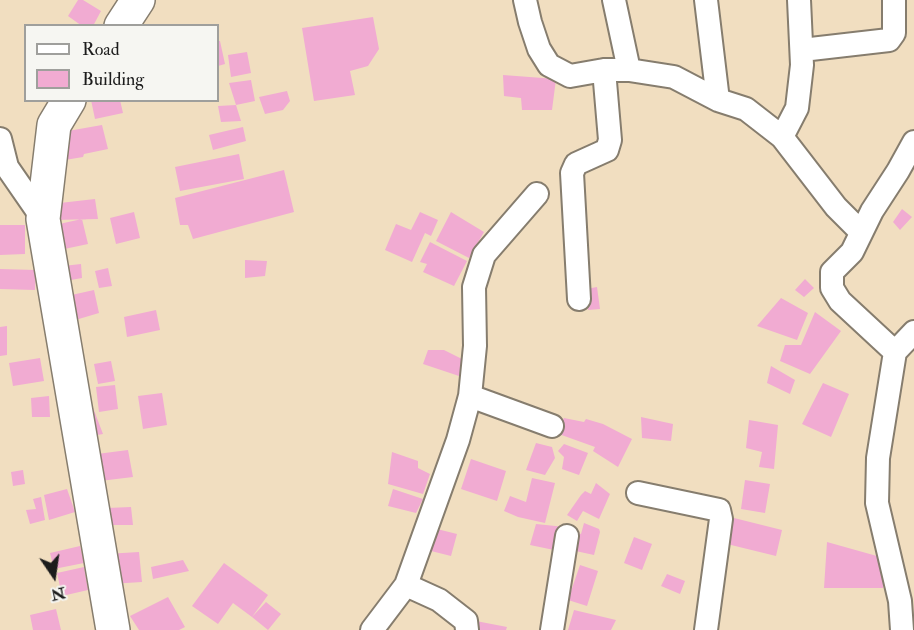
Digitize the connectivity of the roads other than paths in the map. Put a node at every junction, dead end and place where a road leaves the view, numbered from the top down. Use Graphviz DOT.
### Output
graph roads {
  1 [pos="138,0"];
  2 [pos="525,0"];
  3 [pos="614,0"];
  4 [pos="706,0"];
  5 [pos="800,0"];
  6 [pos="894,0"];
  7 [pos="122,24"];
  8 [pos="802,50"];
  9 [pos="604,70"];
  10 [pos="629,70"];
  11 [pos="718,100"];
  12 [pos="68,102"];
  13 [pos="782,137"];
  14 [pos="0,140"];
  15 [pos="914,142"];
  16 [pos="537,194"];
  17 [pos="43,219"];
  18 [pos="861,232"];
  19 [pos="579,299"];
  20 [pos="914,332"];
  21 [pos="895,352"];
  22 [pos="470,396"];
  23 [pos="552,426"];
  24 [pos="638,493"];
  25 [pos="567,536"];
  26 [pos="406,585"];
  27 [pos="113,630"];
  28 [pos="372,630"];
  29 [pos="467,630"];
  30 [pos="552,630"];
  31 [pos="706,630"];
  32 [pos="902,630"];
  1 -- 7 [label="street"];
  2 -- 9 [label="street"];
  3 -- 10 [label="street"];
  4 -- 11 [label="street"];
  5 -- 8 [label="street"];
  6 -- 8 [label="street"];
  8 -- 13 [label="street"];
  9 -- 10 [label="street"];
  9 -- 19 [label="street"];
  10 -- 11 [label="street"];
  11 -- 13 [label="street"];
  12 -- 17 [label="street"];
  13 -- 18 [label="street"];
  14 -- 17 [label="street"];
  15 -- 18 [label="street"];
  16 -- 22 [label="street"];
  17 -- 27 [label="street"];
  18 -- 21 [label="street"];
  20 -- 21 [label="street"];
  21 -- 32 [label="street"];
  22 -- 23 [label="street"];
  22 -- 26 [label="street"];
  24 -- 31 [label="street"];
  25 -- 30 [label="street"];
  26 -- 28 [label="street"];
  26 -- 29 [label="street"];
}
